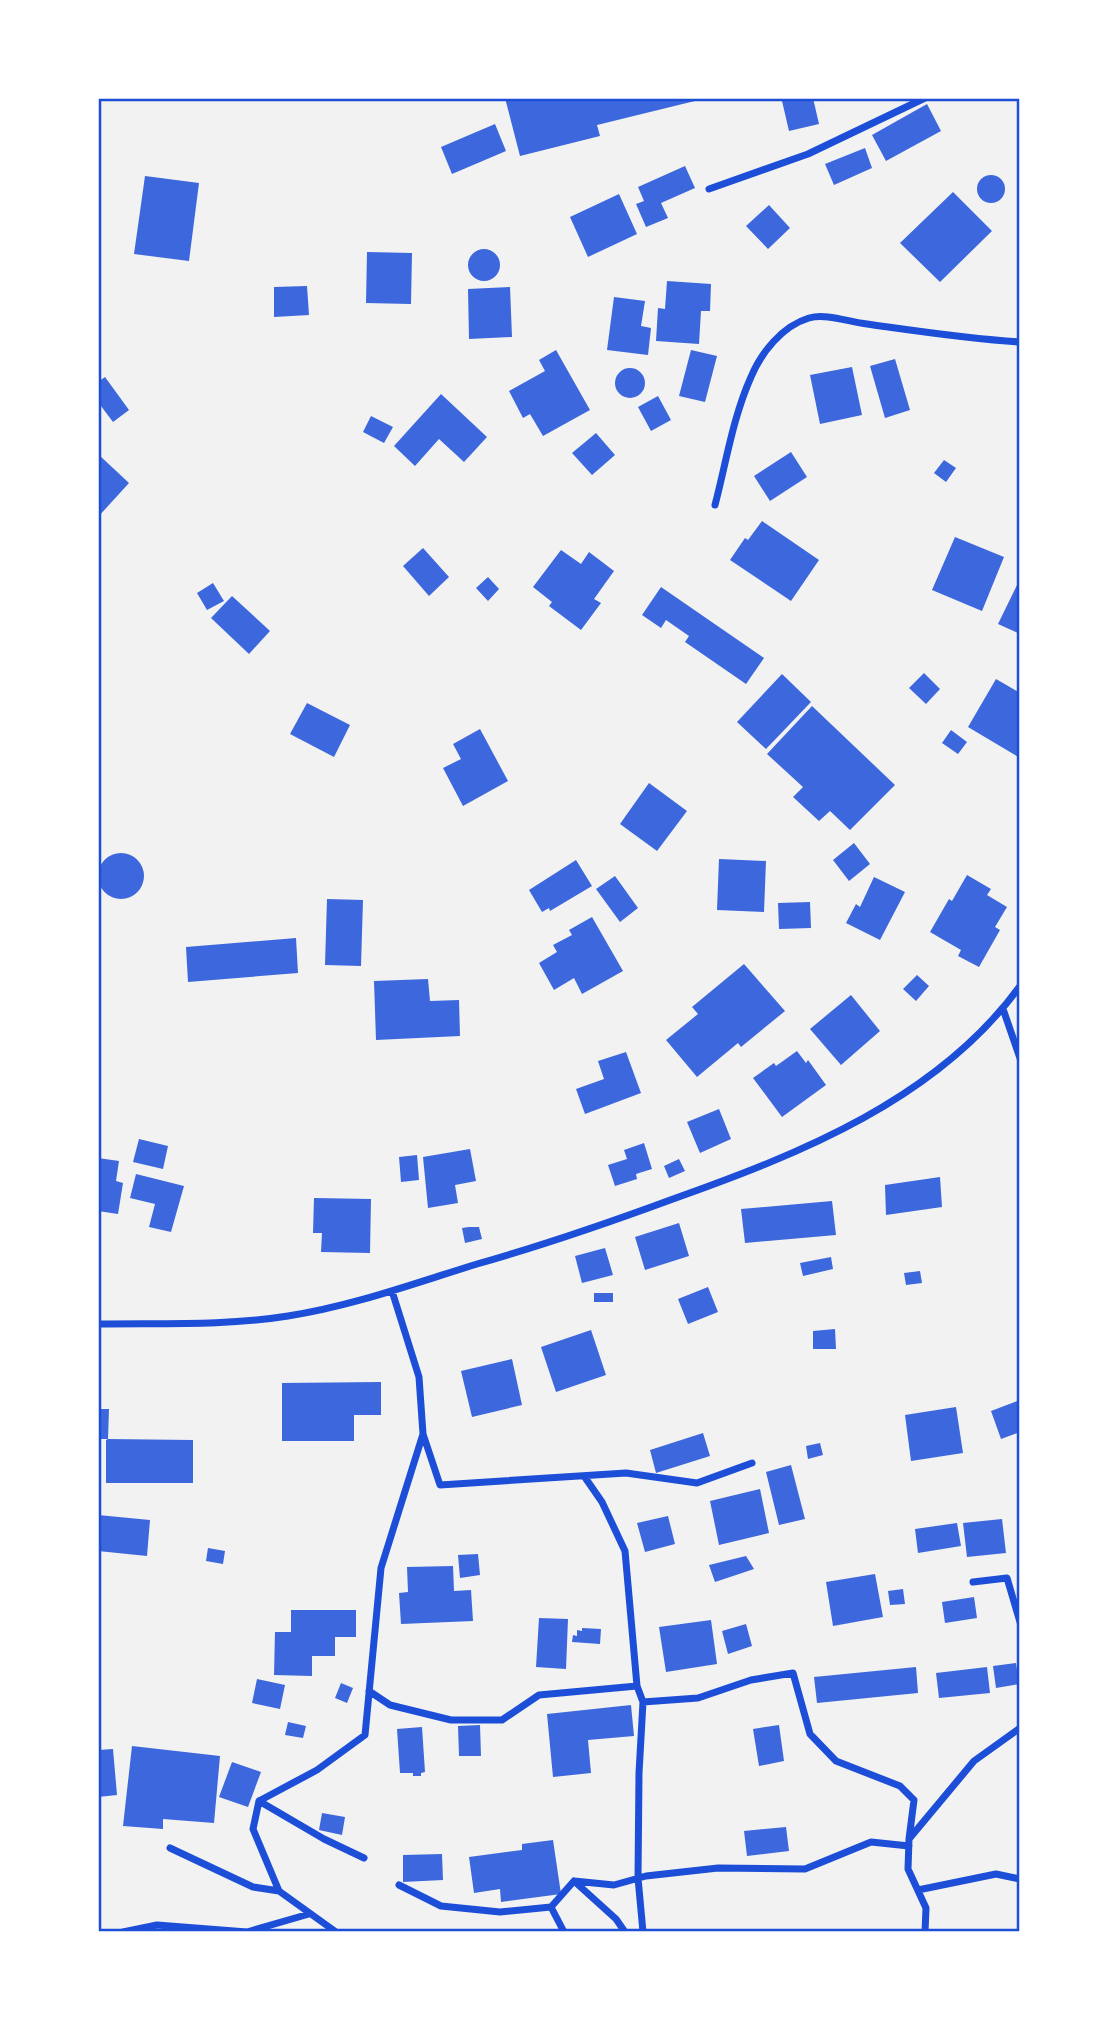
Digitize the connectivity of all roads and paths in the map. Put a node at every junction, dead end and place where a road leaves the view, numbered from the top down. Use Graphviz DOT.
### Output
graph roads {
  1 [pos="925,98"];
  2 [pos="709,189"];
  3 [pos="1020,342"];
  4 [pos="715,505"];
  5 [pos="1020,986"];
  6 [pos="1003,1009"];
  7 [pos="1020,1058"];
  8 [pos="391,1291"];
  9 [pos="98,1324"];
  10 [pos="423,1434"];
  11 [pos="752,1463"];
  12 [pos="584,1476"];
  13 [pos="973,1582"];
  14 [pos="1020,1622"];
  15 [pos="637,1686"];
  16 [pos="369,1691"];
  17 [pos="643,1702"];
  18 [pos="1020,1728"];
  19 [pos="259,1801"];
  20 [pos="909,1843"];
  21 [pos="170,1848"];
  22 [pos="364,1858"];
  23 [pos="638,1878"];
  24 [pos="1020,1879"];
  25 [pos="574,1881"];
  26 [pos="399,1885"];
  27 [pos="918,1890"];
  28 [pos="279,1891"];
  29 [pos="551,1907"];
  30 [pos="309,1914"];
  31 [pos="181,1929"];
  32 [pos="122,1932"];
  33 [pos="336,1932"];
  34 [pos="564,1932"];
  35 [pos="625,1932"];
  36 [pos="643,1932"];
  37 [pos="925,1932"];
  1 -- 2 [label="street"];
  3 -- 4 [label="street"];
  5 -- 6 [label="street"];
  6 -- 7 [label="street"];
  6 -- 8 [label="street"];
  8 -- 9 [label="street"];
  8 -- 10 [label="street"];
  10 -- 12 [label="street"];
  10 -- 16 [label="street"];
  11 -- 12 [label="street"];
  12 -- 15 [label="street"];
  13 -- 14 [label="street"];
  15 -- 16 [label="street"];
  15 -- 17 [label="street"];
  16 -- 19 [label="street"];
  17 -- 20 [label="street"];
  17 -- 23 [label="street"];
  18 -- 20 [label="street"];
  19 -- 22 [label="street"];
  19 -- 28 [label="street"];
  20 -- 23 [label="street"];
  20 -- 27 [label="street"];
  21 -- 28 [label="street"];
  23 -- 25 [label="street"];
  23 -- 36 [label="street"];
  24 -- 27 [label="street"];
  25 -- 29 [label="street"];
  25 -- 35 [label="street"];
  26 -- 29 [label="street"];
  27 -- 37 [label="street"];
  28 -- 30 [label="street"];
  29 -- 34 [label="street"];
  30 -- 31 [label="street"];
  30 -- 33 [label="street"];
  31 -- 32 [label="street"];
}
